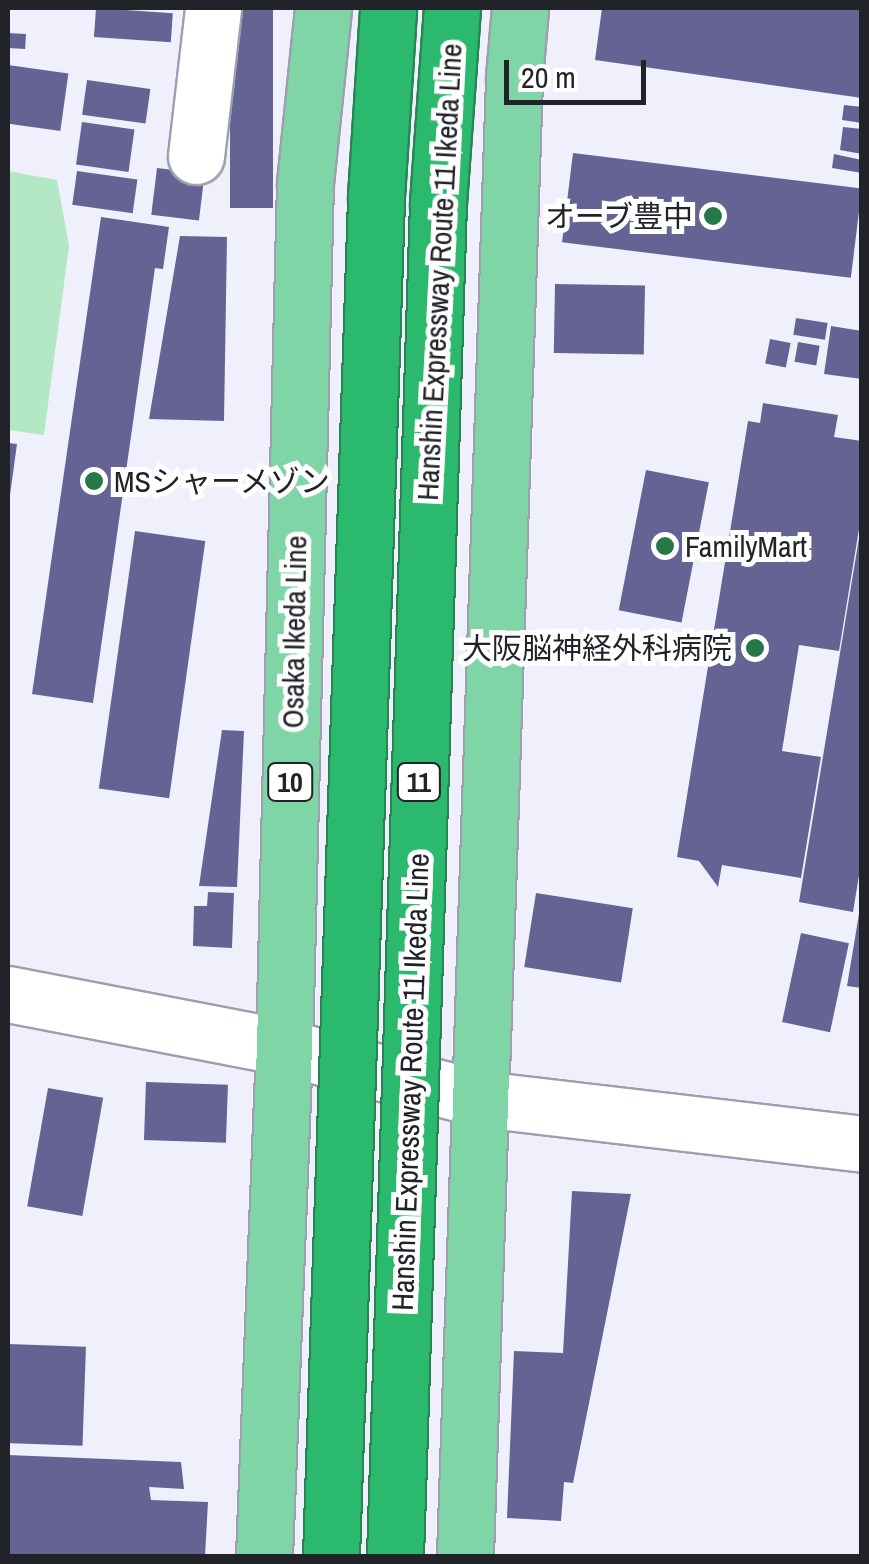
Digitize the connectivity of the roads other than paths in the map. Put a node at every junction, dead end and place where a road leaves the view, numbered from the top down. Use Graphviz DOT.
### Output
graph roads {
  1 [pos="213,8"];
  2 [pos="323,8"];
  3 [pos="388,8"];
  4 [pos="452,8"];
  5 [pos="520,8"];
  6 [pos="196,156"];
  7 [pos="8,994"];
  8 [pos="284,1047"];
  9 [pos="482,1099"];
  10 [pos="862,1144"];
  11 [pos="264,1556"];
  12 [pos="331,1556"];
  13 [pos="394,1556"];
  14 [pos="465,1556"];
  1 -- 6 [label="street"];
  2 -- 8 [label="main road, Osaka Ikeda Line / 10"];
  3 -- 12 [label="highway, Hanshin Expressway Route 11 Ikeda Line / 11, bridge"];
  4 -- 13 [label="highway, Hanshin Expressway Route 11 Ikeda Line / 11, bridge"];
  5 -- 9 [label="main road"];
  7 -- 8 [label="street"];
  8 -- 9 [label="street"];
  8 -- 11 [label="main road, Osaka Ikeda Line / 10"];
  9 -- 10 [label="street"];
  9 -- 14 [label="main road"];
}
